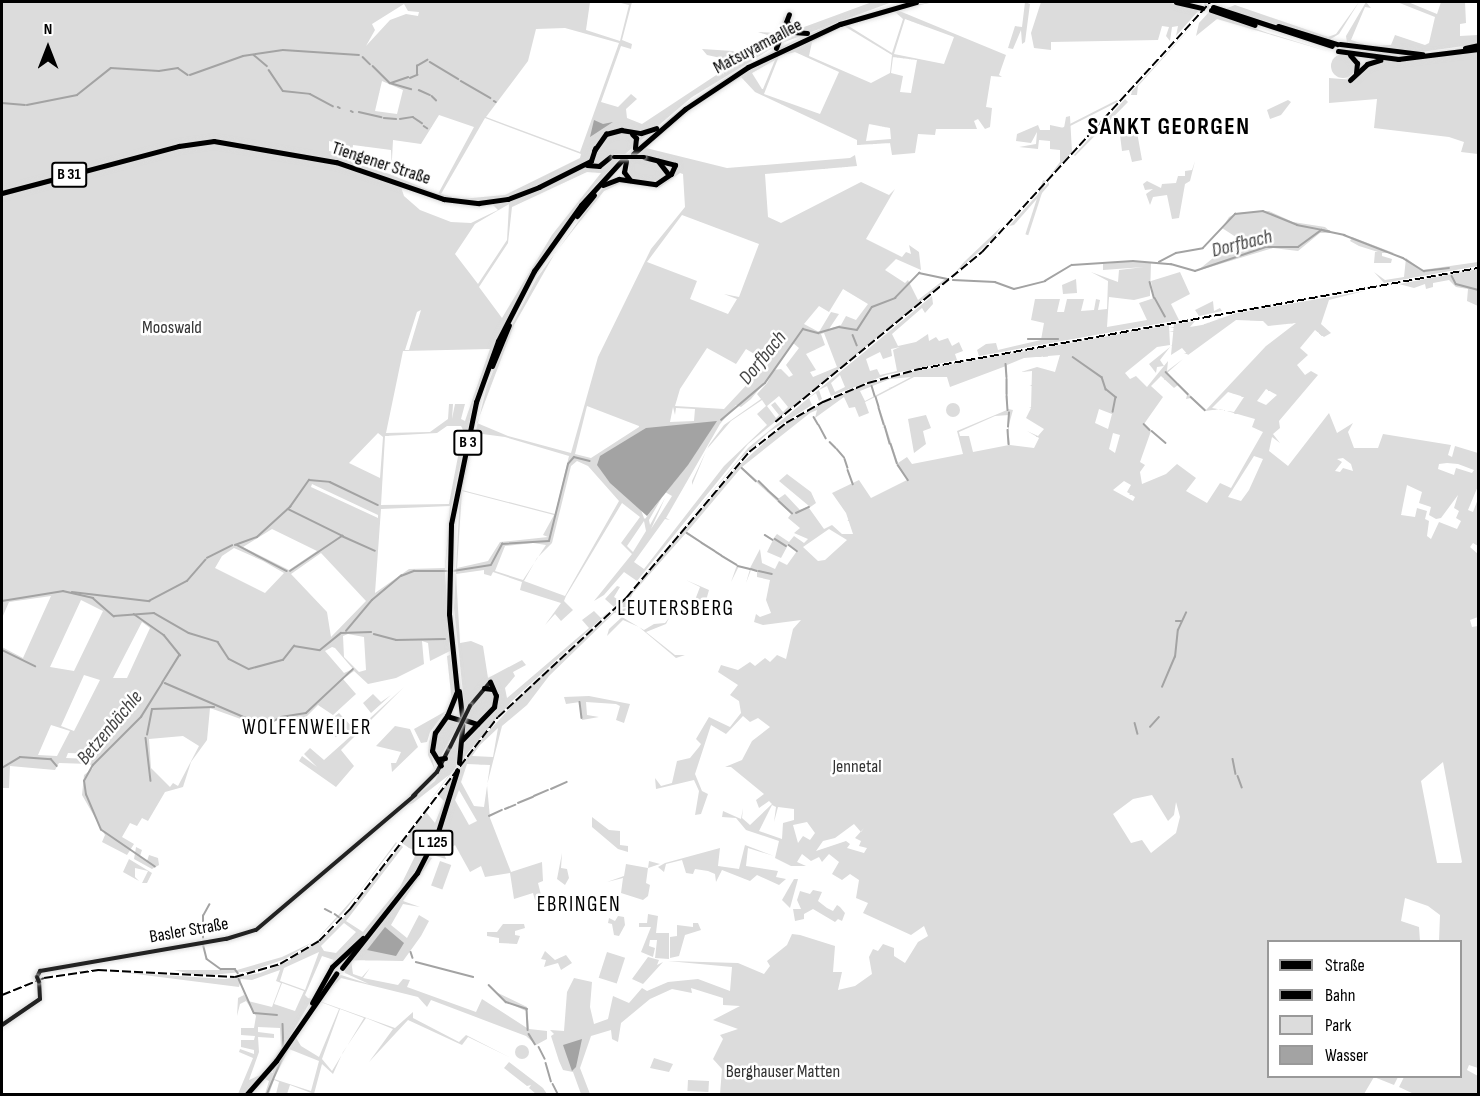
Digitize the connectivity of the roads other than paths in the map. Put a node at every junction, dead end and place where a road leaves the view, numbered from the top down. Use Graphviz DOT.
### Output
graph roads {
  1 [pos="900,2"];
  2 [pos="916,2"];
  3 [pos="1176,2"];
  4 [pos="1192,2"];
  5 [pos="789,14"];
  6 [pos="787,21"];
  7 [pos="807,33"];
  8 [pos="1338,45"];
  9 [pos="1479,47"];
  10 [pos="776,48"];
  11 [pos="1346,53"];
  12 [pos="1386,58"];
  13 [pos="656,128"];
  14 [pos="621,130"];
  15 [pos="596,147"];
  16 [pos="629,155"];
  17 [pos="599,157"];
  18 [pos="658,161"];
  19 [pos="592,163"];
  20 [pos="674,165"];
  21 [pos="577,167"];
  22 [pos="668,176"];
  23 [pos="631,181"];
  24 [pos="603,185"];
  25 [pos="2,193"];
  26 [pos="509,321"];
  27 [pos="454,650"];
  28 [pos="457,687"];
  29 [pos="490,687"];
  30 [pos="460,696"];
  31 [pos="447,716"];
  32 [pos="463,720"];
  33 [pos="477,724"];
  34 [pos="462,740"];
  35 [pos="445,758"];
  36 [pos="438,762"];
  37 [pos="459,763"];
  38 [pos="457,771"];
  39 [pos="340,967"];
  40 [pos="333,973"];
  41 [pos="2,1025"];
  42 [pos="248,1095"];
  1 -- 7 [label="highway, Matsuyamaallee / B 3"];
  2 -- 16 [label="highway, Matsuyamaallee / B 3"];
  3 -- 4 [label="highway"];
  5 -- 6 [label="highway"];
  6 -- 7 [label="highway"];
  6 -- 10 [label="highway"];
  7 -- 10 [label="highway, Matsuyamaallee / B 3"];
  8 -- 8 [label="highway"];
  8 -- 9 [label="highway"];
  8 -- 11 [label="highway"];
  9 -- 12 [label="highway"];
  10 -- 13 [label="highway, Matsuyamaallee / B 3"];
  11 -- 12 [label="highway"];
  11 -- 12 [label="highway"];
  13 -- 14 [label="highway"];
  13 -- 16 [label="highway, Matsuyamaallee / B 3"];
  14 -- 15 [label="main road, B 31"];
  14 -- 16 [label="highway"];
  15 -- 17 [label="main road"];
  15 -- 21 [label="main road, B 31"];
  16 -- 23 [label="highway"];
  16 -- 24 [label="highway, Matsuyamaallee / B 3"];
  16 -- 26 [label="highway, Matsuyamaallee / B 3"];
  17 -- 18 [label="main road, Tiengener Straße / B 31, bridge"];
  17 -- 19 [label="main road"];
  17 -- 19 [label="main road, Tiengener Straße / B 31"];
  18 -- 20 [label="main road, Tiengener Straße"];
  18 -- 22 [label="highway"];
  19 -- 21 [label="main road, Tiengener Straße / B 31"];
  20 -- 22 [label="highway"];
  21 -- 25 [label="main road, Tiengener Straße / B 31"];
  22 -- 23 [label="highway"];
  23 -- 24 [label="highway"];
  24 -- 26 [label="highway, Matsuyamaallee / B 3"];
  26 -- 27 [label="highway, B 3"];
  27 -- 28 [label="highway, B 3"];
  27 -- 30 [label="highway, B 3"];
  28 -- 30 [label="highway, B 3"];
  28 -- 31 [label="highway, B 3"];
  29 -- 33 [label="main road"];
  29 -- 35 [label="main road, bridge"];
  30 -- 32 [label="highway, B 3"];
  31 -- 32 [label="main road"];
  31 -- 36 [label="main road, B 3"];
  32 -- 33 [label="highway"];
  32 -- 34 [label="main road"];
  33 -- 34 [label="main road"];
  34 -- 37 [label="main road"];
  35 -- 36 [label="main road"];
  36 -- 41 [label="main road, Basler Straße"];
  38 -- 39 [label="main road, L 125"];
  39 -- 40 [label="main road, L 125"];
  39 -- 40 [label="main road, L 125"];
  40 -- 42 [label="main road, L 125"];
}
